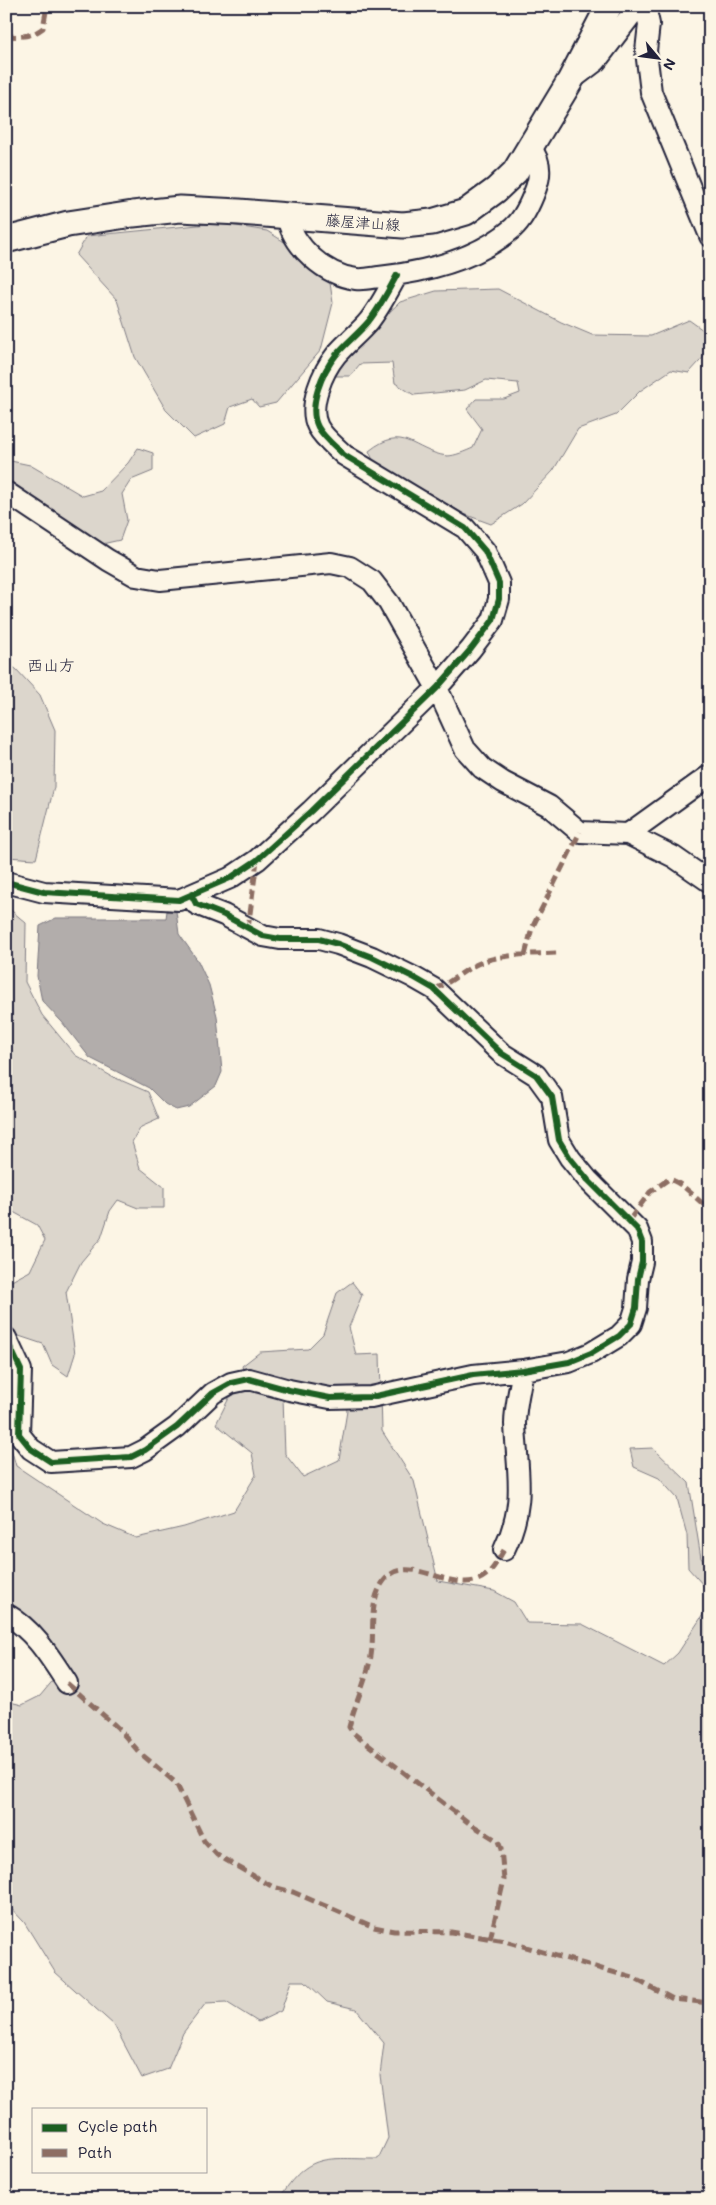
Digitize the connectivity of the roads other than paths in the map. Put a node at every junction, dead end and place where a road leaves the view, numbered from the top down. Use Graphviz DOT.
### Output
graph roads {
  1 [pos="609,6"];
  2 [pos="638,6"];
  3 [pos="645,6"];
  4 [pos="570,81"];
  5 [pos="531,150"];
  6 [pos="287,216"];
  7 [pos="710,236"];
  8 [pos="6,240"];
  9 [pos="397,275"];
  10 [pos="6,492"];
  11 [pos="437,688"];
  12 [pos="710,775"];
  13 [pos="628,834"];
  14 [pos="6,882"];
  15 [pos="710,882"];
  16 [pos="178,898"];
  17 [pos="6,1338"];
  18 [pos="523,1370"];
  19 [pos="504,1550"];
  20 [pos="6,1614"];
  21 [pos="67,1683"];
  1 -- 4 [label="main road, 藤屋津山線"];
  2 -- 4 [label="street"];
  3 -- 7 [label="street"];
  4 -- 5 [label="main road, 藤屋津山線"];
  5 -- 6 [label="main road, 藤屋津山線"];
  5 -- 9 [label="street"];
  6 -- 8 [label="main road, 藤屋津山線"];
  6 -- 9 [label="street"];
  9 -- 11 [label="street"];
  10 -- 11 [label="street"];
  11 -- 13 [label="street"];
  11 -- 16 [label="street"];
  12 -- 13 [label="street"];
  13 -- 15 [label="street"];
  14 -- 16 [label="street"];
  16 -- 18 [label="street"];
  17 -- 18 [label="street"];
  18 -- 19 [label="street"];
  20 -- 21 [label="street"];
}
